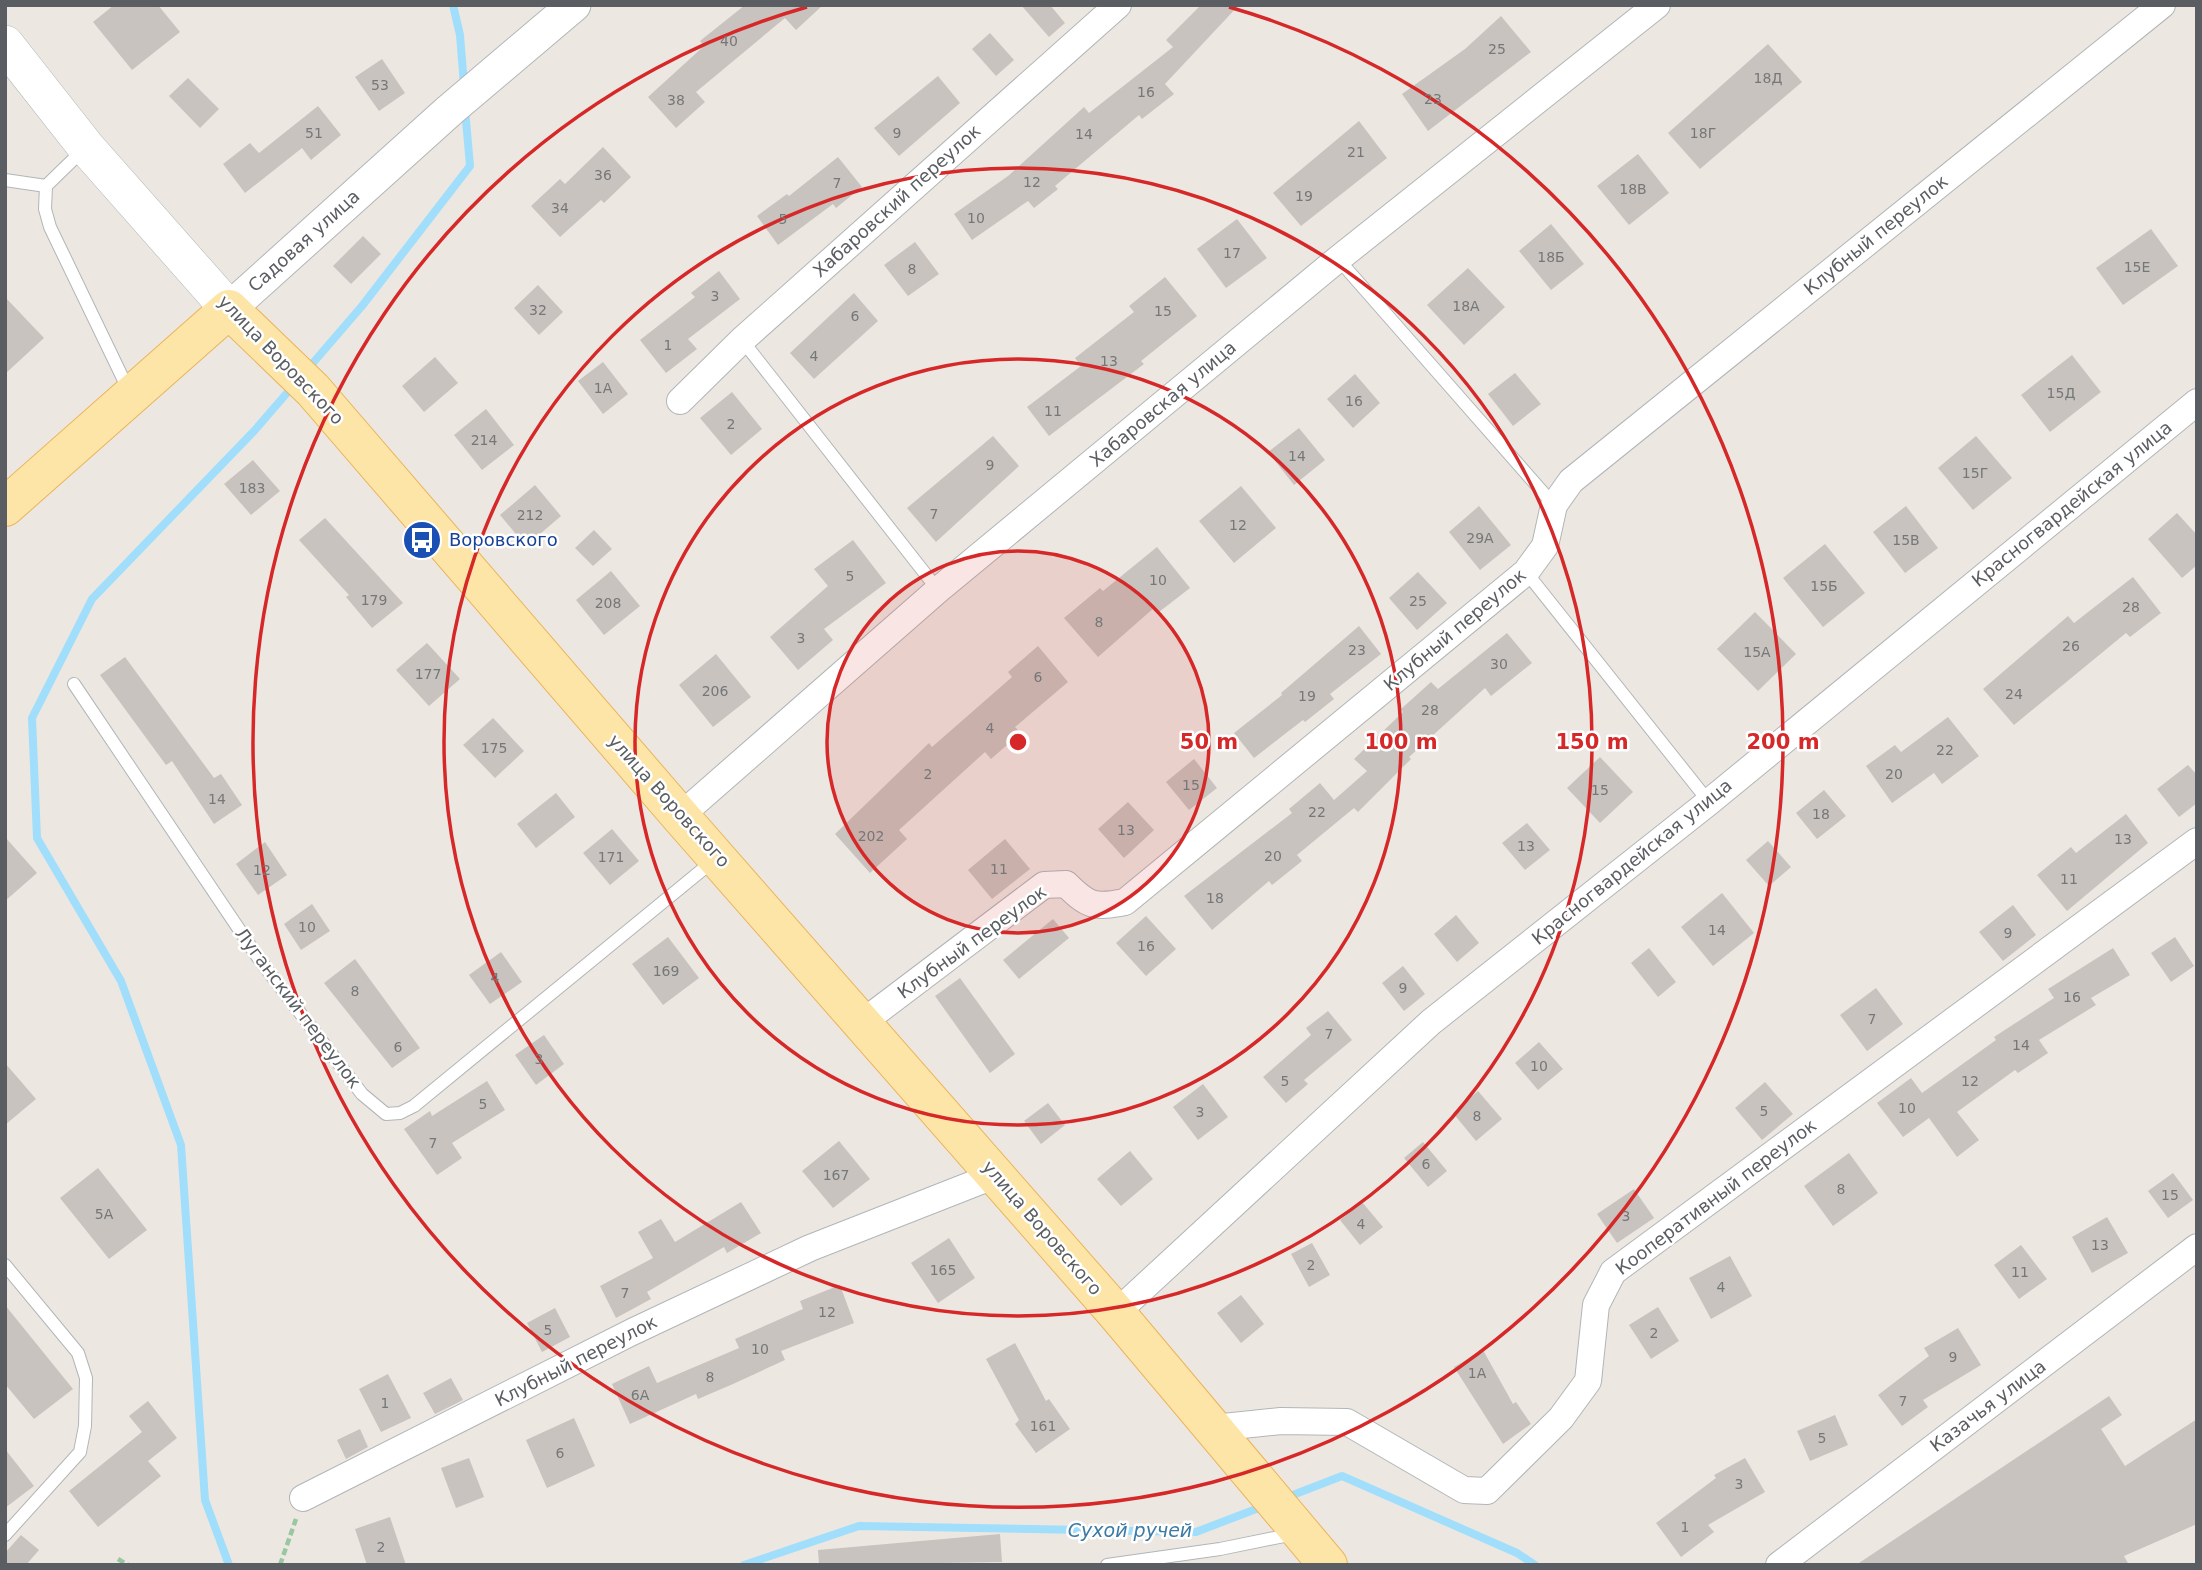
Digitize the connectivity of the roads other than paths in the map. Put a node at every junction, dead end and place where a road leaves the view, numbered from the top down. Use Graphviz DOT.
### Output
graph roads {
  1 [pos="574,5"];
  2 [pos="1118,5"];
  3 [pos="1657,5"];
  4 [pos="2162,5"];
  5 [pos="9,55"];
  6 [pos="86,147"];
  7 [pos="5,180"];
  8 [pos="46,186"];
  9 [pos="1338,259"];
  10 [pos="229,309"];
  11 [pos="742,340"];
  12 [pos="132,397"];
  13 [pos="680,401"];
  14 [pos="2197,402"];
  15 [pos="1554,505"];
  16 [pos="5,507"];
  17 [pos="1526,572"];
  18 [pos="938,590"];
  19 [pos="74,684"];
  20 [pos="1709,802"];
  21 [pos="680,816"];
  22 [pos="2197,841"];
  23 [pos="719,857"];
  24 [pos="863,1022"];
  25 [pos="996,1175"];
  26 [pos="2197,1248"];
  27 [pos="5,1265"];
  28 [pos="1116,1312"];
  29 [pos="1214,1428"];
  30 [pos="303,1498"];
  31 [pos="1301,1532"];
  32 [pos="5,1535"];
  33 [pos="1107,1565"];
  34 [pos="1328,1565"];
  35 [pos="1779,1565"];
  1 -- 10 [label="street, Садовая улица"];
  2 -- 11 [label="street, Хабаровский переулок"];
  3 -- 9 [label="street, Хабаровская улица"];
  4 -- 15 [label="street, Клубный переулок"];
  5 -- 6 [label="main road, улица Воровского"];
  6 -- 8 [label="lane"];
  6 -- 10 [label="main road, улица Воровского"];
  7 -- 8 [label="lane"];
  8 -- 12 [label="lane"];
  9 -- 15 [label="lane"];
  9 -- 18 [label="street, Хабаровская улица"];
  10 -- 12 [label="main road, Садовая улица"];
  10 -- 21 [label="main road, улица Воровского"];
  11 -- 13 [label="street, Хабаровский переулок"];
  11 -- 18 [label="lane"];
  12 -- 16 [label="main road, Садовая улица"];
  14 -- 20 [label="street, Красногвардейская улица"];
  15 -- 17 [label="street, Клубный переулок"];
  17 -- 20 [label="lane"];
  17 -- 24 [label="street, Клубный переулок"];
  18 -- 21 [label="street, Хабаровская улица"];
  19 -- 23 [label="lane, Луганский переулок"];
  20 -- 28 [label="street, Красногвардейская улица"];
  21 -- 23 [label="main road, улица Воровского"];
  22 -- 29 [label="street, Кооперативный переулок"];
  23 -- 24 [label="main road, улица Воровского"];
  24 -- 25 [label="main road, улица Воровского"];
  25 -- 28 [label="main road, улица Воровского"];
  25 -- 30 [label="street, Клубный переулок"];
  26 -- 35 [label="street, Казачья улица"];
  27 -- 32 [label="lane"];
  28 -- 29 [label="main road, улица Воровского"];
  29 -- 31 [label="main road, улица Воровского"];
  31 -- 33 [label="lane"];
  31 -- 34 [label="main road, улица Воровского"];
}
